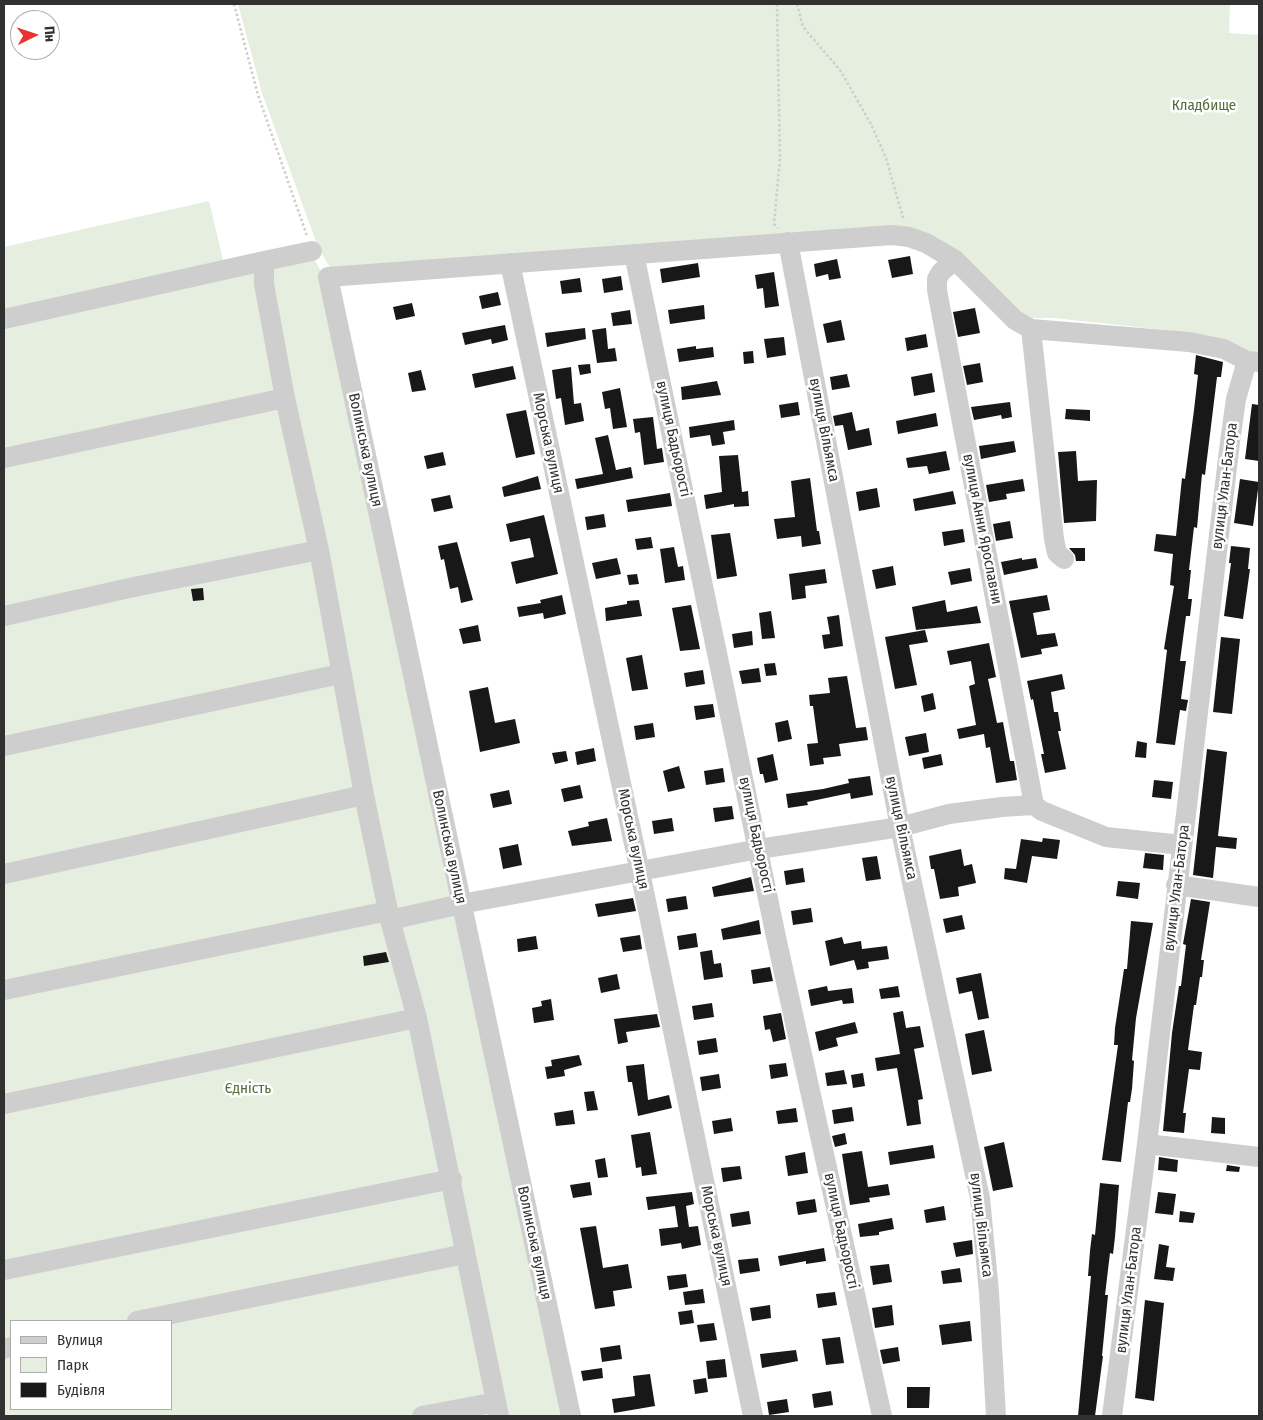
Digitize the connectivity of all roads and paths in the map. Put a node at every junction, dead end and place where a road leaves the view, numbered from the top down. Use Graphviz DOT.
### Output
graph roads {
  1 [pos="234,4"];
  2 [pos="777,4"];
  3 [pos="796,4"];
  4 [pos="909,237"];
  5 [pos="788,242"];
  6 [pos="312,251"];
  7 [pos="634,254"];
  8 [pos="955,260"];
  9 [pos="264,261"];
  10 [pos="510,263"];
  11 [pos="4,319"];
  12 [pos="1031,329"];
  13 [pos="1253,362"];
  14 [pos="285,398"];
  15 [pos="4,458"];
  16 [pos="319,550"];
  17 [pos="1064,559"];
  18 [pos="4,616"];
  19 [pos="340,674"];
  20 [pos="4,746"];
  21 [pos="364,795"];
  22 [pos="1034,806"];
  23 [pos="900,827"];
  24 [pos="1182,845"];
  25 [pos="759,849"];
  26 [pos="640,872"];
  27 [pos="4,874"];
  28 [pos="1176,885"];
  29 [pos="1259,897"];
  30 [pos="461,904"];
  31 [pos="389,916"];
  32 [pos="4,990"];
  33 [pos="417,1018"];
  34 [pos="4,1104"];
  35 [pos="1147,1144"];
  36 [pos="1259,1157"];
  37 [pos="452,1179"];
  38 [pos="465,1254"];
  39 [pos="4,1270"];
  40 [pos="142,1320"];
  41 [pos="497,1409"];
  42 [pos="422,1416"];
  43 [pos="571,1416"];
  44 [pos="754,1416"];
  45 [pos="882,1416"];
  46 [pos="996,1416"];
  47 [pos="1112,1416"];
  1 -- 6 [label="path"];
  2 -- 5 [label="path"];
  3 -- 4 [label="path"];
  4 -- 5 [label="street"];
  4 -- 8 [label="street"];
  5 -- 7 [label="street"];
  5 -- 23 [label="street, вулиця Вільямса"];
  6 -- 9 [label="street"];
  7 -- 10 [label="street"];
  7 -- 25 [label="street, вулиця Бадьорості"];
  8 -- 12 [label="street"];
  8 -- 22 [label="street, вулиця Анни Ярославни"];
  9 -- 11 [label="street"];
  9 -- 14 [label="street"];
  10 -- 26 [label="street, Морська вулиця"];
  10 -- 30 [label="street, Волинська вулиця"];
  12 -- 13 [label="street"];
  12 -- 17 [label="street"];
  13 -- 24 [label="street, вулиця Улан-Батора"];
  14 -- 15 [label="street"];
  14 -- 16 [label="street"];
  16 -- 18 [label="street"];
  16 -- 19 [label="street"];
  19 -- 20 [label="street"];
  19 -- 21 [label="street"];
  21 -- 27 [label="street"];
  21 -- 31 [label="street"];
  22 -- 23 [label="street"];
  22 -- 24 [label="street"];
  23 -- 25 [label="street"];
  23 -- 46 [label="street, вулиця Вільямса"];
  24 -- 28 [label="street, вулиця Улан-Батора"];
  25 -- 26 [label="street"];
  25 -- 45 [label="street, вулиця Бадьорості"];
  26 -- 30 [label="street"];
  26 -- 44 [label="street, Морська вулиця"];
  28 -- 29 [label="street"];
  28 -- 35 [label="street, вулиця Улан-Батора"];
  30 -- 31 [label="street"];
  30 -- 43 [label="street, Волинська вулиця"];
  31 -- 32 [label="street"];
  31 -- 33 [label="street"];
  33 -- 34 [label="street"];
  33 -- 37 [label="street"];
  35 -- 36 [label="street"];
  35 -- 47 [label="street, вулиця Улан-Батора"];
  37 -- 38 [label="street"];
  37 -- 39 [label="street"];
  38 -- 40 [label="street"];
  38 -- 41 [label="street"];
  41 -- 42 [label="street"];
}
